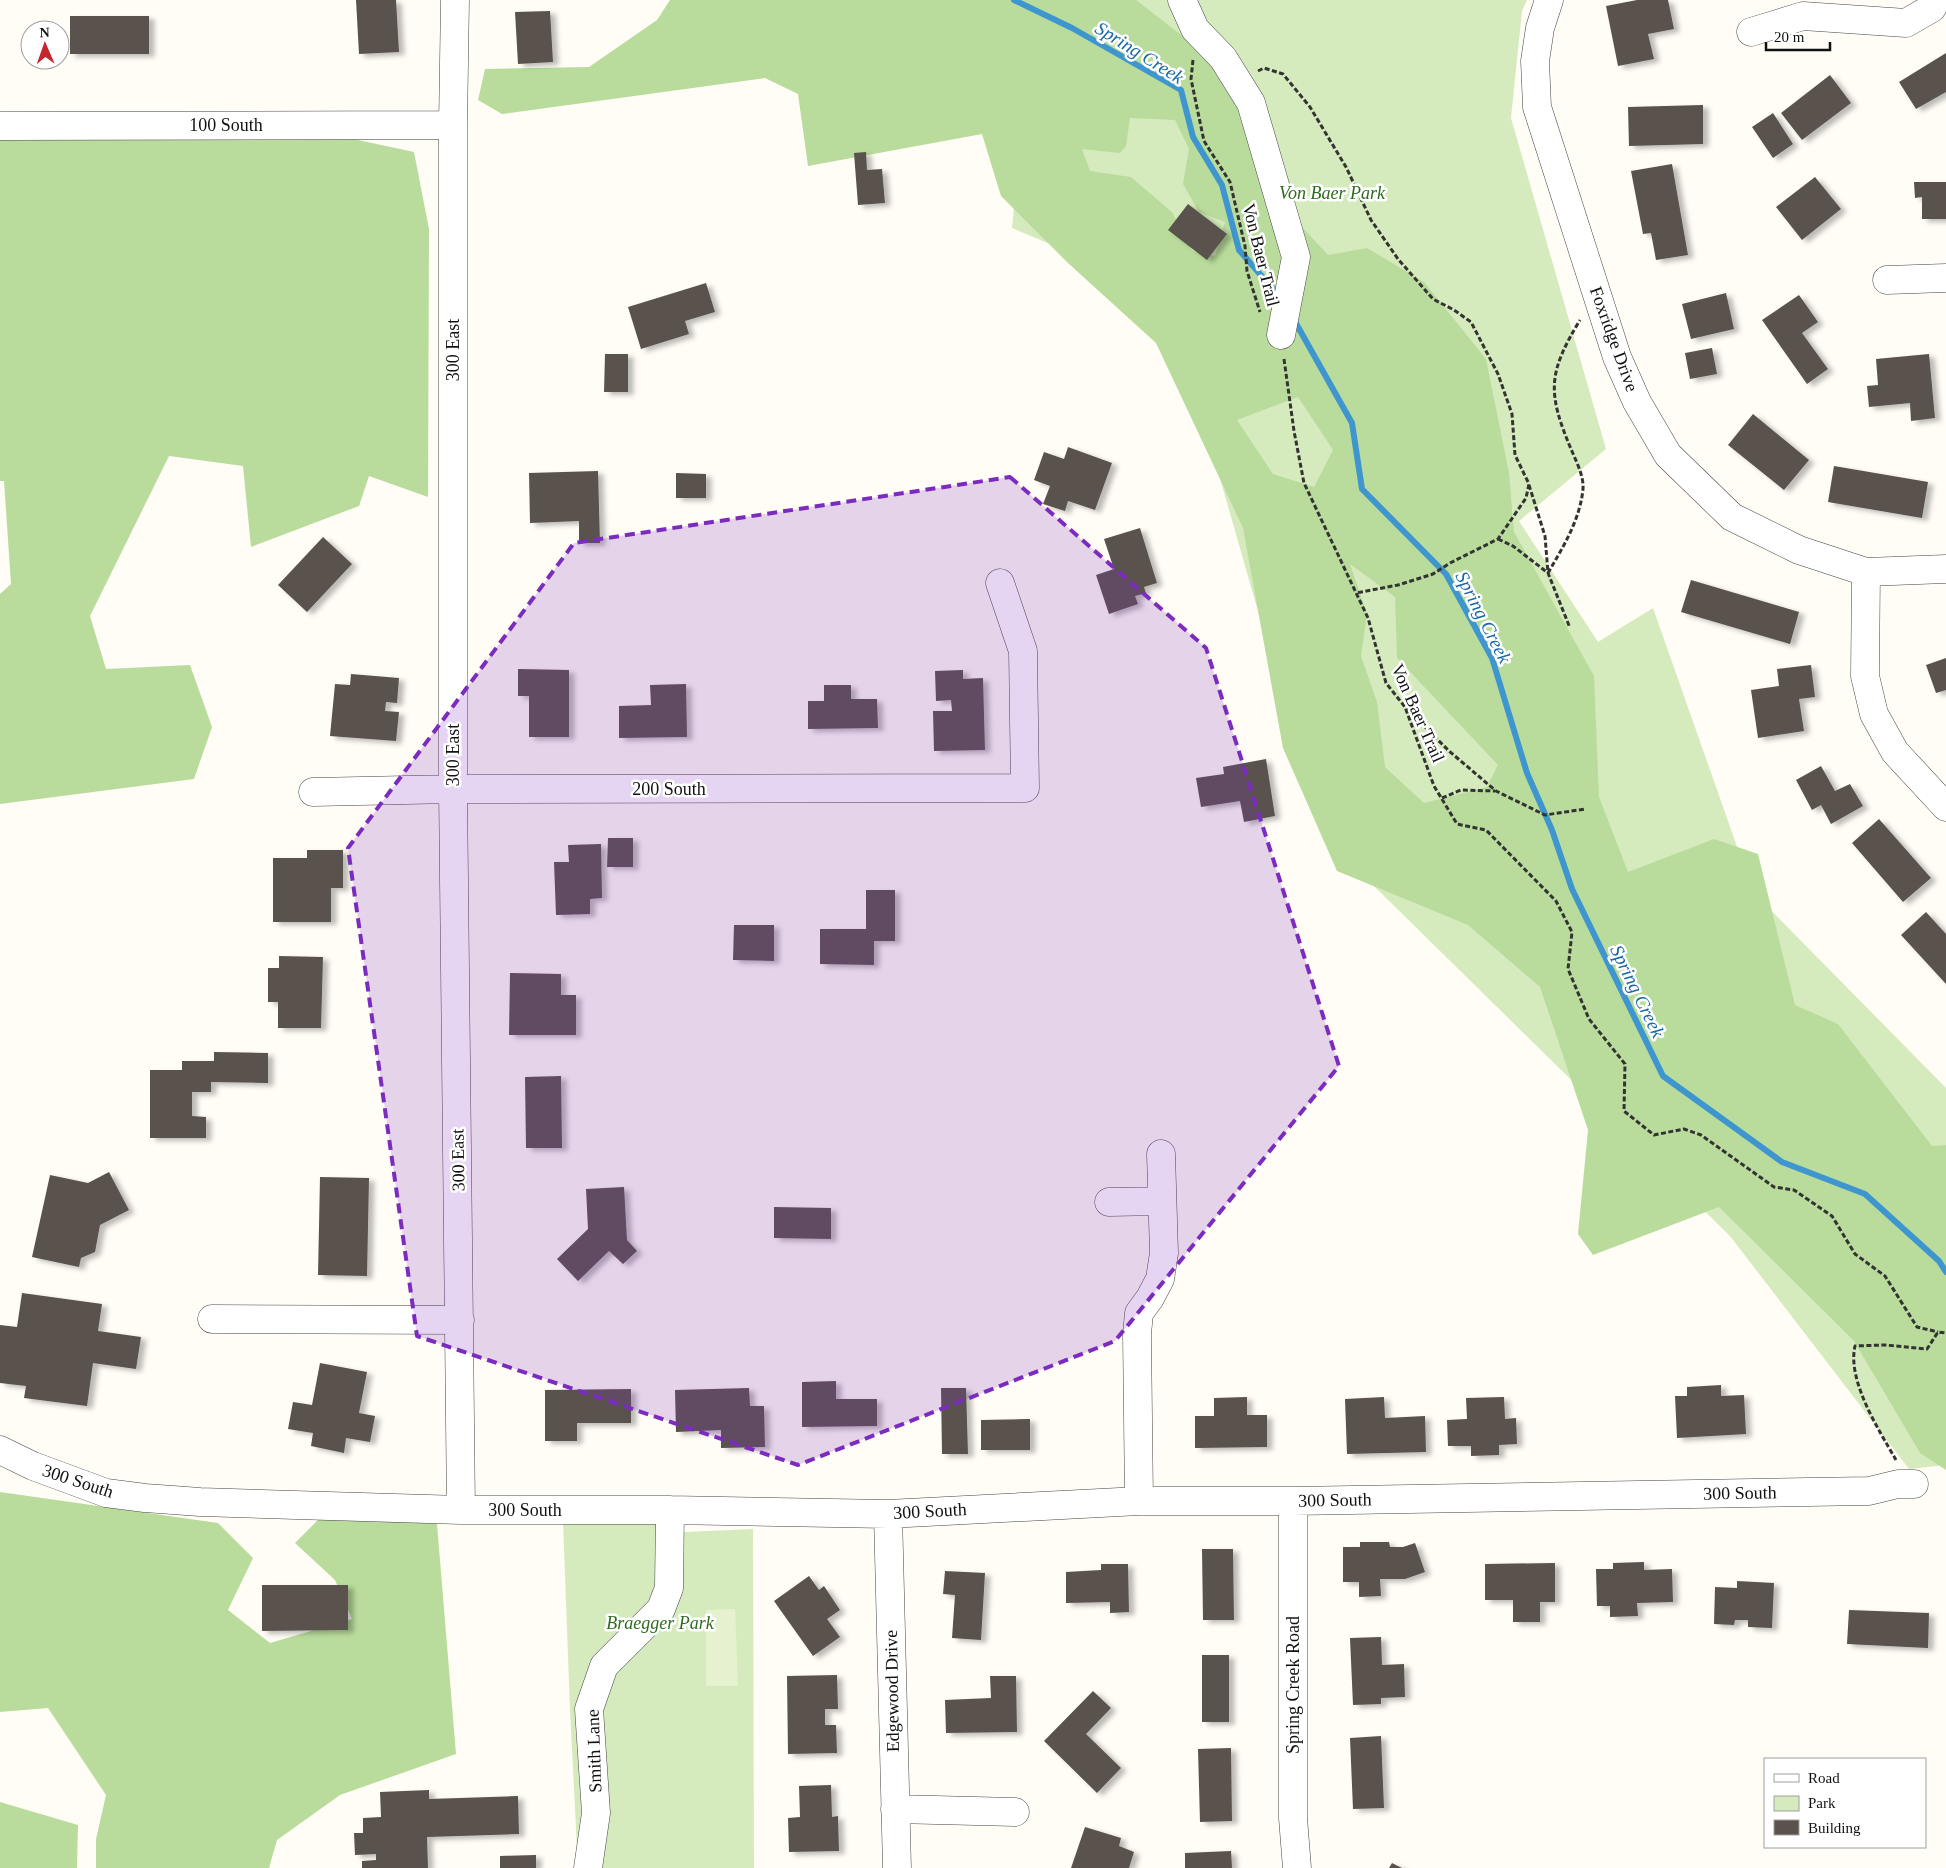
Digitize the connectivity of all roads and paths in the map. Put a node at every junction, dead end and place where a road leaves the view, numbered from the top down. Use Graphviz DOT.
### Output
graph roads {
  1 [pos="455,0"];
  2 [pos="1182,0"];
  3 [pos="1549,0"];
  4 [pos="1936,0"];
  5 [pos="1196,29"];
  6 [pos="1751,32"];
  7 [pos="1245,93"];
  8 [pos="453,125"];
  9 [pos="0,126"];
  10 [pos="1946,278"];
  11 [pos="1887,280"];
  12 [pos="1596,292"];
  13 [pos="1281,335"];
  14 [pos="1529,484"];
  15 [pos="1498,539"];
  16 [pos="1946,569"];
  17 [pos="1866,572"];
  18 [pos="1548,573"];
  19 [pos="1000,583"];
  20 [pos="1356,593"];
  21 [pos="1570,628"];
  22 [pos="1404,707"];
  23 [pos="453,788"];
  24 [pos="1496,791"];
  25 [pos="313,792"];
  26 [pos="1442,798"];
  27 [pos="1946,807"];
  28 [pos="1585,809"];
  29 [pos="1161,1154"];
  30 [pos="1162,1200"];
  31 [pos="1109,1202"];
  32 [pos="212,1319"];
  33 [pos="460,1320"];
  34 [pos="1938,1332"];
  35 [pos="1946,1333"];
  36 [pos="0,1450"];
  37 [pos="1906,1484"];
  38 [pos="1139,1501"];
  39 [pos="1293,1501"];
  40 [pos="461,1510"];
  41 [pos="670,1510"];
  42 [pos="888,1514"];
  43 [pos="895,1809"];
  44 [pos="1016,1812"];
  45 [pos="588,1868"];
  46 [pos="897,1868"];
  47 [pos="1297,1868"];
  1 -- 8 [label="street, 300 East"];
  2 -- 5 [label="street"];
  3 -- 12 [label="street, Foxridge Drive"];
  4 -- 6 [label="street"];
  5 -- 7 [label="street"];
  5 -- 13 [label="path, Von Baer Trail"];
  7 -- 13 [label="street"];
  7 -- 14 [label="path"];
  8 -- 9 [label="street, 100 South"];
  8 -- 23 [label="street, 300 East"];
  10 -- 11 [label="street"];
  12 -- 17 [label="street, Foxridge Drive"];
  12 -- 18 [label="path"];
  13 -- 20 [label="path, Von Baer Trail"];
  14 -- 15 [label="path"];
  14 -- 18 [label="path"];
  15 -- 18 [label="path"];
  15 -- 20 [label="path"];
  16 -- 17 [label="street, Foxridge Drive"];
  17 -- 27 [label="street"];
  18 -- 21 [label="path"];
  19 -- 23 [label="street, 200 South"];
  20 -- 22 [label="path, Von Baer Trail"];
  22 -- 24 [label="path"];
  22 -- 26 [label="path, Von Baer Trail"];
  23 -- 25 [label="street, 200 South"];
  23 -- 33 [label="street, 300 East"];
  24 -- 26 [label="path"];
  24 -- 28 [label="path"];
  26 -- 34 [label="path, Von Baer Trail"];
  29 -- 30 [label="street"];
  30 -- 31 [label="street"];
  30 -- 38 [label="street"];
  32 -- 33 [label="street"];
  33 -- 40 [label="street, 300 East"];
  34 -- 35 [label="path"];
  34 -- 37 [label="path"];
  36 -- 40 [label="street, 300 South"];
  37 -- 39 [label="street, 300 South"];
  38 -- 39 [label="street, 300 South"];
  38 -- 42 [label="street, 300 South"];
  39 -- 47 [label="street, Spring Creek Road"];
  40 -- 41 [label="street, 300 South"];
  41 -- 42 [label="street, 300 South"];
  41 -- 45 [label="street, Smith Lane"];
  42 -- 43 [label="street, Edgewood Drive"];
  43 -- 44 [label="street"];
  43 -- 46 [label="street, Edgewood Drive"];
}
